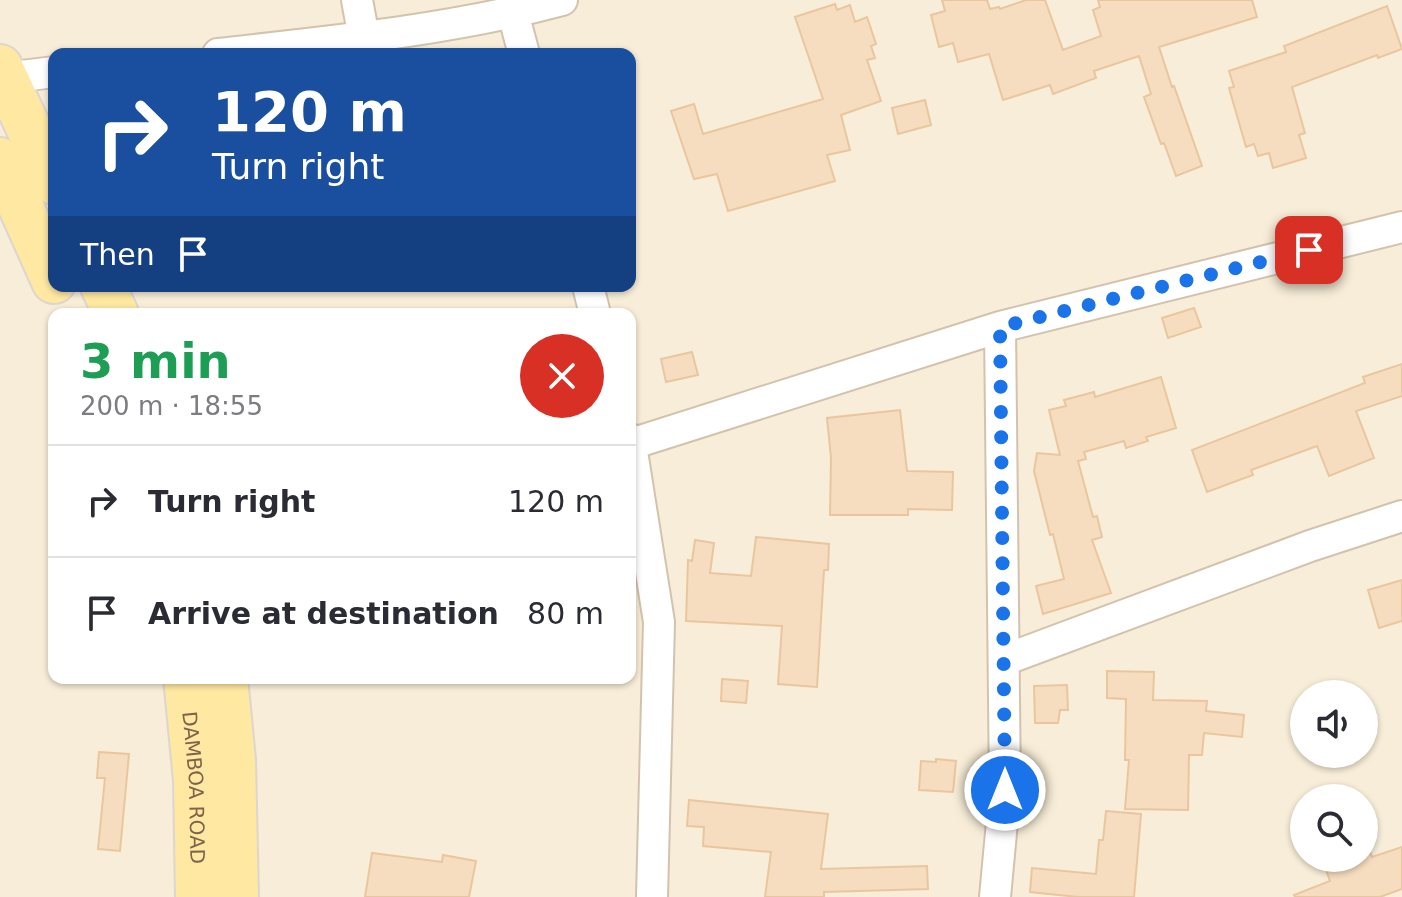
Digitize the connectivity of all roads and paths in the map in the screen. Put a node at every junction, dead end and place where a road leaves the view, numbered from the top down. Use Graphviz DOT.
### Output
graph roads {
  1 [pos="357,0"];
  2 [pos="562,0"];
  3 [pos="513,13"];
  4 [pos="364,38"];
  5 [pos="273,48"];
  6 [pos="522,48"];
  7 [pos="48,72"];
  8 [pos="2,75"];
  9 [pos="0,160"];
  10 [pos="48,170"];
  11 [pos="1402,227"];
  12 [pos="48,268"];
  13 [pos="1000,327"];
  14 [pos="636,439"];
  15 [pos="636,473"];
  16 [pos="1402,516"];
  17 [pos="1004,660"];
  18 [pos="187,684"];
  19 [pos="226,684"];
  20 [pos="198,897"];
  21 [pos="236,897"];
  22 [pos="652,897"];
  23 [pos="995,897"];
  1 -- 4 [label="street"];
  2 -- 3 [label="street"];
  3 -- 4 [label="street"];
  3 -- 6 [label="street"];
  4 -- 5 [label="street"];
  7 -- 8 [label="street"];
  8 -- 10 [label="main road"];
  9 -- 12 [label="main road"];
  11 -- 13 [label="street"];
  13 -- 14 [label="street"];
  13 -- 17 [label="street"];
  15 -- 22 [label="street"];
  16 -- 17 [label="street"];
  17 -- 23 [label="street"];
  18 -- 20 [label="main road, DAMBOA ROAD"];
  19 -- 21 [label="main road, DAMBOA ROAD"];
}
